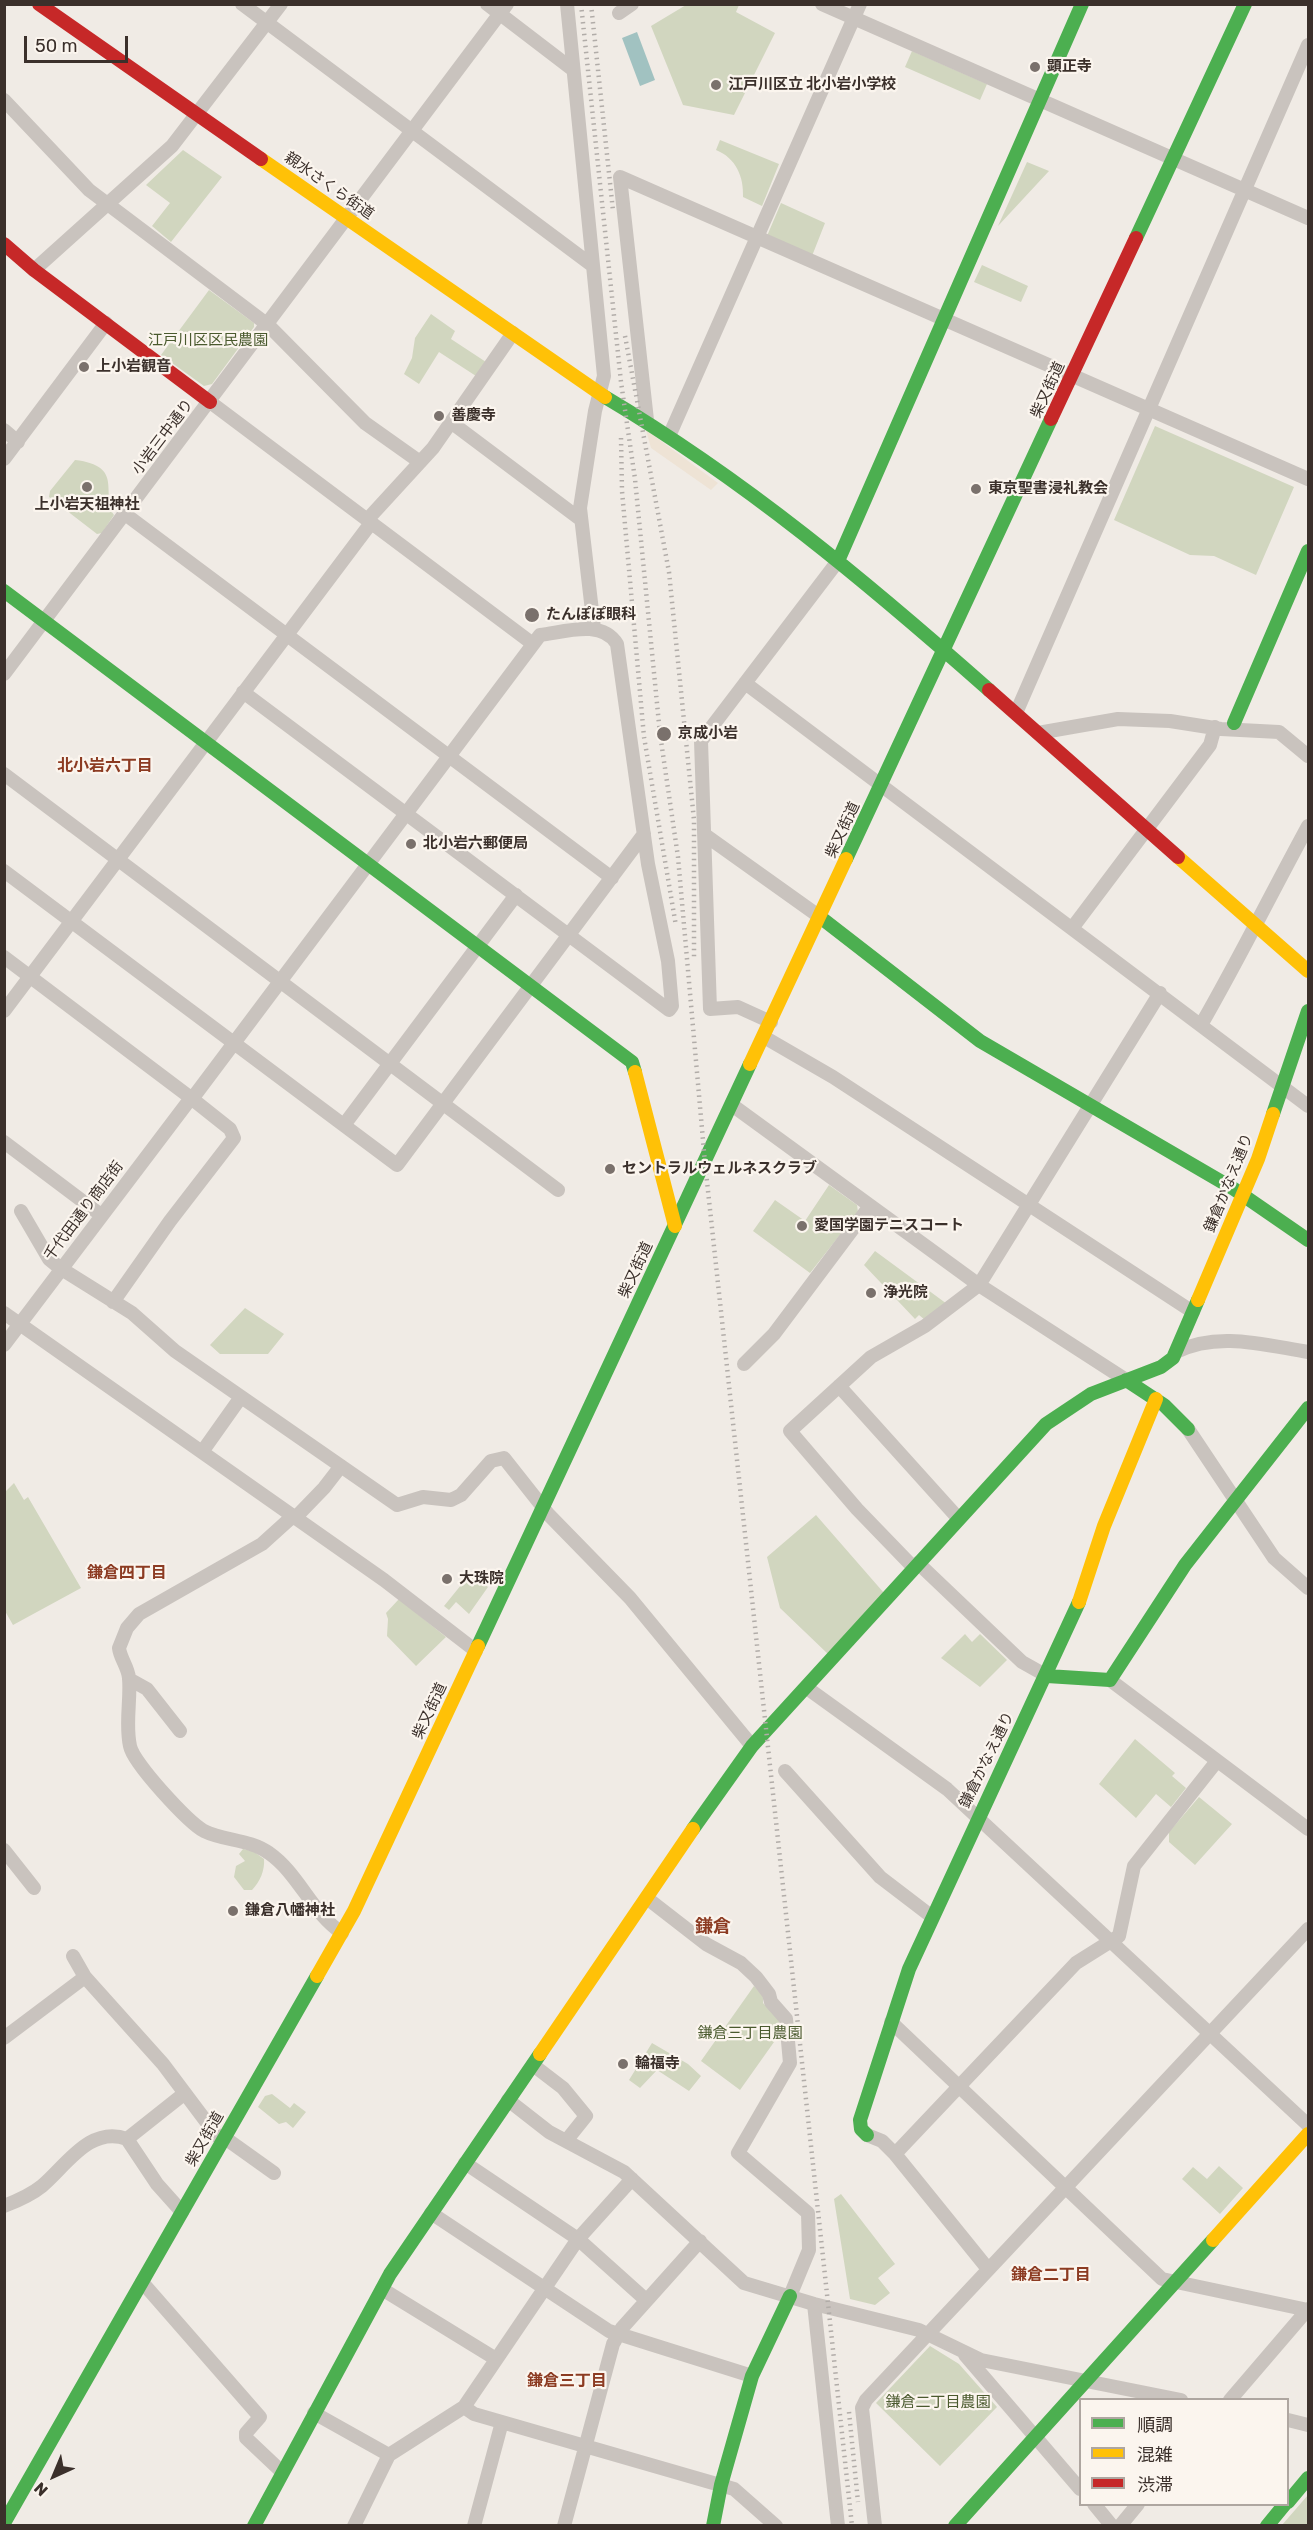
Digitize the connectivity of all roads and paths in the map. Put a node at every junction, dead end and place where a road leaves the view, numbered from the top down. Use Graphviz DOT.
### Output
graph roads {
  1 [pos="39,4"];
  2 [pos="242,4"];
  3 [pos="281,4"];
  4 [pos="487,4"];
  5 [pos="567,4"];
  6 [pos="632,4"];
  7 [pos="822,4"];
  8 [pos="860,4"];
  9 [pos="1082,4"];
  10 [pos="1245,4"];
  11 [pos="503,9"];
  12 [pos="61,10"];
  13 [pos="619,13"];
  14 [pos="854,18"];
  15 [pos="267,23"];
  16 [pos="1308,45"];
  17 [pos="572,69"];
  18 [pos="4,100"];
  19 [pos="1039,101"];
  20 [pos="198,115"];
  21 [pos="412,132"];
  22 [pos="1173,160"];
  23 [pos="1245,190"];
  24 [pos="107,204"];
  25 [pos="1308,218"];
  26 [pos="348,219"];
  27 [pos="758,237"];
  28 [pos="4,244"];
  29 [pos="593,266"];
  30 [pos="34,270"];
  31 [pos="944,319"];
  32 [pos="106,323"];
  33 [pos="268,325"];
  34 [pos="513,333"];
  35 [pos="1073,375"];
  36 [pos="600,394"];
  37 [pos="210,402"];
  38 [pos="1149,408"];
  39 [pos="647,420"];
  40 [pos="452,423"];
  41 [pos="4,430"];
  42 [pos="670,435"];
  43 [pos="18,442"];
  44 [pos="4,459"];
  45 [pos="420,462"];
  46 [pos="1308,479"];
  47 [pos="126,514"];
  48 [pos="580,519"];
  49 [pos="369,521"];
  50 [pos="1308,551"];
  51 [pos="838,561"];
  52 [pos="4,591"];
  53 [pos="44,620"];
  54 [pos="594,628"];
  55 [pos="287,635"];
  56 [pos="533,644"];
  57 [pos="945,651"];
  58 [pos="4,674"];
  59 [pos="745,683"];
  60 [pos="243,692"];
  61 [pos="1016,713"];
  62 [pos="1215,727"];
  63 [pos="1233,727"];
  64 [pos="1038,733"];
  65 [pos="206,742"];
  66 [pos="1308,756"];
  67 [pos="450,757"];
  68 [pos="4,774"];
  69 [pos="882,784"];
  70 [pos="407,813"];
  71 [pos="1308,826"];
  72 [pos="1147,829"];
  73 [pos="644,834"];
  74 [pos="705,835"];
  75 [pos="118,859"];
  76 [pos="369,864"];
  77 [pos="4,871"];
  78 [pos="612,879"];
  79 [pos="516,895"];
  80 [pos="820,917"];
  81 [pos="71,921"];
  82 [pos="1256,925"];
  83 [pos="1073,927"];
  84 [pos="570,936"];
  85 [pos="479,947"];
  86 [pos="4,957"];
  87 [pos="1308,971"];
  88 [pos="30,976"];
  89 [pos="281,982"];
  90 [pos="532,986"];
  91 [pos="1160,993"];
  92 [pos="4,1011"];
  93 [pos="1308,1011"];
  94 [pos="771,1022"];
  95 [pos="1201,1025"];
  96 [pos="764,1037"];
  97 [pos="234,1043"];
  98 [pos="391,1064"];
  99 [pos="1282,1086"];
  100 [pos="191,1098"];
  101 [pos="443,1104"];
  102 [pos="732,1105"];
  103 [pos="1090,1106"];
  104 [pos="1308,1106"];
  105 [pos="344,1125"];
  106 [pos="4,1142"];
  107 [pos="558,1190"];
  108 [pos="1243,1195"];
  109 [pos="1031,1205"];
  110 [pos="870,1206"];
  111 [pos="21,1211"];
  112 [pos="101,1215"];
  113 [pos="675,1226"];
  114 [pos="1308,1240"];
  115 [pos="60,1268"];
  116 [pos="979,1285"];
  117 [pos="112,1302"];
  118 [pos="1193,1312"];
  119 [pos="4,1313"];
  120 [pos="20,1324"];
  121 [pos="4,1345"];
  122 [pos="1308,1352"];
  123 [pos="1172,1357"];
  124 [pos="744,1364"];
  125 [pos="1126,1380"];
  126 [pos="839,1386"];
  127 [pos="241,1397"];
  128 [pos="1156,1399"];
  129 [pos="1308,1408"];
  130 [pos="202,1452"];
  131 [pos="341,1466"];
  132 [pos="1237,1501"];
  133 [pos="543,1507"];
  134 [pos="294,1517"];
  135 [pos="958,1518"];
  136 [pos="916,1566"];
  137 [pos="1308,1588"];
  138 [pos="476,1651"];
  139 [pos="1047,1676"];
  140 [pos="129,1679"];
  141 [pos="1110,1680"];
  142 [pos="807,1688"];
  143 [pos="180,1731"];
  144 [pos="752,1746"];
  145 [pos="1217,1761"];
  146 [pos="785,1771"];
  147 [pos="978,1817"];
  148 [pos="1308,1829"];
  149 [pos="4,1850"];
  150 [pos="34,1888"];
  151 [pos="648,1899"];
  152 [pos="932,1916"];
  153 [pos="1308,1929"];
  154 [pos="342,1934"];
  155 [pos="1111,1941"];
  156 [pos="73,1956"];
  157 [pos="85,1977"];
  158 [pos="891,2022"];
  159 [pos="1210,2034"];
  160 [pos="4,2038"];
  161 [pos="533,2064"];
  162 [pos="959,2087"];
  163 [pos="185,2093"];
  164 [pos="508,2100"];
  165 [pos="1308,2125"];
  166 [pos="1308,2134"];
  167 [pos="127,2139"];
  168 [pos="224,2139"];
  169 [pos="566,2141"];
  170 [pos="895,2154"];
  171 [pos="465,2163"];
  172 [pos="274,2173"];
  173 [pos="632,2179"];
  174 [pos="1066,2187"];
  175 [pos="4,2206"];
  176 [pos="183,2212"];
  177 [pos="431,2213"];
  178 [pos="578,2239"];
  179 [pos="700,2241"];
  180 [pos="988,2269"];
  181 [pos="142,2282"];
  182 [pos="1172,2283"];
  183 [pos="543,2288"];
  184 [pos="382,2289"];
  185 [pos="790,2296"];
  186 [pos="646,2300"];
  187 [pos="814,2304"];
  188 [pos="1308,2310"];
  189 [pos="927,2334"];
  190 [pos="617,2336"];
  191 [pos="963,2354"];
  192 [pos="496,2359"];
  193 [pos="752,2376"];
  194 [pos="1085,2381"];
  195 [pos="1171,2398"];
  196 [pos="1232,2398"];
  197 [pos="464,2408"];
  198 [pos="314,2413"];
  199 [pos="1289,2420"];
  200 [pos="502,2422"];
  201 [pos="1308,2425"];
  202 [pos="1035,2436"];
  203 [pos="586,2446"];
  204 [pos="389,2455"];
  205 [pos="282,2472"];
  206 [pos="1308,2478"];
  207 [pos="721,2485"];
  208 [pos="1079,2488"];
  209 [pos="1289,2500"];
  210 [pos="1095,2506"];
  211 [pos="1137,2506"];
  212 [pos="1284,2506"];
  213 [pos="4,2523"];
  214 [pos="567,2524"];
  215 [pos="254,2526"];
  216 [pos="354,2526"];
  217 [pos="474,2526"];
  218 [pos="713,2526"];
  219 [pos="776,2526"];
  220 [pos="838,2526"];
  221 [pos="875,2526"];
  222 [pos="955,2526"];
  223 [pos="1112,2526"];
  224 [pos="1120,2526"];
  225 [pos="1267,2526"];
  1 -- 12 [label="street, 親水さくら街道"];
  2 -- 15 [label="street"];
  3 -- 15 [label="street"];
  4 -- 11 [label="street"];
  5 -- 17 [label="street"];
  6 -- 13 [label="street"];
  7 -- 14 [label="street"];
  8 -- 14 [label="street"];
  9 -- 19 [label="street"];
  10 -- 22 [label="street, 柴又街道"];
  11 -- 17 [label="street"];
  11 -- 21 [label="street, 小岩三中通り"];
  12 -- 20 [label="street, 親水さくら街道"];
  14 -- 19 [label="street"];
  14 -- 27 [label="street"];
  15 -- 20 [label="street"];
  15 -- 21 [label="street"];
  16 -- 23 [label="street"];
  17 -- 29 [label="street"];
  18 -- 24 [label="street"];
  19 -- 22 [label="street"];
  19 -- 31 [label="street"];
  20 -- 24 [label="street"];
  20 -- 26 [label="street, 親水さくら街道"];
  21 -- 26 [label="street, 小岩三中通り"];
  21 -- 29 [label="street"];
  22 -- 23 [label="street"];
  22 -- 35 [label="street, 柴又街道"];
  23 -- 25 [label="street"];
  23 -- 38 [label="street"];
  24 -- 30 [label="street"];
  24 -- 33 [label="street"];
  26 -- 33 [label="street, 小岩三中通り"];
  26 -- 34 [label="street, 親水さくら街道"];
  27 -- 31 [label="street"];
  27 -- 39 [label="street"];
  27 -- 42 [label="street"];
  28 -- 30 [label="street"];
  29 -- 36 [label="street"];
  30 -- 32 [label="street"];
  31 -- 35 [label="street"];
  31 -- 51 [label="street"];
  32 -- 37 [label="street"];
  32 -- 43 [label="street"];
  33 -- 37 [label="street, 小岩三中通り"];
  33 -- 45 [label="street"];
  34 -- 36 [label="street, 親水さくら街道"];
  34 -- 40 [label="street"];
  35 -- 38 [label="street"];
  35 -- 57 [label="street, 柴又街道"];
  36 -- 39 [label="street, 親水さくら街道"];
  36 -- 48 [label="street"];
  37 -- 47 [label="street, 小岩三中通り"];
  37 -- 49 [label="street"];
  38 -- 46 [label="street"];
  38 -- 61 [label="street"];
  39 -- 42 [label="street, 親水さくら街道"];
  40 -- 45 [label="street"];
  40 -- 48 [label="street"];
  41 -- 43 [label="street"];
  42 -- 51 [label="street, 親水さくら街道"];
  43 -- 44 [label="street"];
  45 -- 49 [label="street"];
  47 -- 53 [label="street, 小岩三中通り"];
  47 -- 55 [label="street"];
  48 -- 54 [label="street"];
  49 -- 55 [label="street"];
  49 -- 56 [label="street"];
  50 -- 63 [label="street"];
  51 -- 57 [label="street, 親水さくら街道"];
  51 -- 59 [label="street"];
  52 -- 53 [label="street"];
  53 -- 58 [label="street, 小岩三中通り"];
  53 -- 65 [label="street"];
  54 -- 56 [label="street"];
  54 -- 73 [label="street"];
  55 -- 60 [label="street"];
  55 -- 67 [label="street"];
  56 -- 67 [label="street, 千代田通り商店街"];
  57 -- 61 [label="street, 親水さくら街道"];
  57 -- 69 [label="street, 柴又街道"];
  59 -- 69 [label="street"];
  59 -- 74 [label="street"];
  60 -- 65 [label="street"];
  60 -- 70 [label="street"];
  61 -- 64 [label="street, 親水さくら街道"];
  62 -- 63 [label="street"];
  62 -- 64 [label="street"];
  62 -- 72 [label="street"];
  63 -- 66 [label="street"];
  64 -- 72 [label="street, 親水さくら街道"];
  65 -- 75 [label="street"];
  65 -- 76 [label="street"];
  67 -- 70 [label="street, 千代田通り商店街"];
  67 -- 78 [label="street"];
  68 -- 75 [label="street"];
  69 -- 80 [label="street, 柴又街道"];
  69 -- 83 [label="street"];
  70 -- 76 [label="street, 千代田通り商店街"];
  70 -- 79 [label="street"];
  71 -- 82 [label="street"];
  72 -- 82 [label="street, 親水さくら街道"];
  72 -- 83 [label="street"];
  73 -- 78 [label="street"];
  73 -- 84 [label="street"];
  74 -- 80 [label="street"];
  74 -- 94 [label="street"];
  75 -- 81 [label="street"];
  75 -- 89 [label="street"];
  76 -- 85 [label="street"];
  76 -- 89 [label="street, 千代田通り商店街"];
  77 -- 81 [label="street"];
  78 -- 84 [label="street"];
  79 -- 84 [label="street"];
  79 -- 85 [label="street"];
  80 -- 94 [label="street, 柴又街道"];
  80 -- 103 [label="street"];
  81 -- 88 [label="street"];
  81 -- 97 [label="street"];
  82 -- 87 [label="street, 親水さくら街道"];
  82 -- 95 [label="street"];
  83 -- 91 [label="street"];
  84 -- 90 [label="street"];
  85 -- 90 [label="street"];
  85 -- 98 [label="street"];
  86 -- 88 [label="street"];
  88 -- 92 [label="street"];
  88 -- 100 [label="street"];
  89 -- 97 [label="street, 千代田通り商店街"];
  89 -- 98 [label="street"];
  90 -- 101 [label="street"];
  90 -- 113 [label="street"];
  91 -- 95 [label="street"];
  91 -- 103 [label="street"];
  93 -- 99 [label="street, 鎌倉かなえ通り"];
  94 -- 96 [label="street, 柴又街道"];
  95 -- 99 [label="street"];
  96 -- 102 [label="street, 柴又街道"];
  96 -- 109 [label="street"];
  97 -- 100 [label="street, 千代田通り商店街"];
  97 -- 105 [label="street"];
  98 -- 101 [label="street"];
  98 -- 105 [label="street"];
  99 -- 104 [label="street"];
  99 -- 108 [label="street, 鎌倉かなえ通り"];
  100 -- 112 [label="street, 千代田通り商店街"];
  100 -- 117 [label="street"];
  101 -- 105 [label="street"];
  101 -- 107 [label="street"];
  102 -- 110 [label="street"];
  102 -- 113 [label="street, 柴又街道"];
  103 -- 108 [label="street"];
  103 -- 109 [label="street"];
  106 -- 112 [label="street"];
  108 -- 114 [label="street"];
  108 -- 118 [label="street, 鎌倉かなえ通り"];
  109 -- 116 [label="street"];
  109 -- 118 [label="street"];
  110 -- 116 [label="street"];
  110 -- 124 [label="street"];
  111 -- 115 [label="street"];
  112 -- 115 [label="street, 千代田通り商店街"];
  113 -- 133 [label="street, 柴又街道"];
  115 -- 117 [label="street"];
  115 -- 120 [label="street, 千代田通り商店街"];
  116 -- 125 [label="street"];
  116 -- 126 [label="street"];
  117 -- 127 [label="street"];
  118 -- 123 [label="street, 鎌倉かなえ通り"];
  119 -- 120 [label="street"];
  120 -- 121 [label="street, 千代田通り商店街"];
  120 -- 130 [label="street"];
  122 -- 123 [label="street"];
  123 -- 125 [label="street"];
  125 -- 128 [label="street"];
  125 -- 135 [label="street"];
  126 -- 135 [label="street"];
  126 -- 136 [label="street"];
  127 -- 130 [label="street"];
  127 -- 131 [label="street"];
  128 -- 132 [label="street"];
  128 -- 139 [label="street, 鎌倉かなえ通り"];
  129 -- 132 [label="street"];
  130 -- 134 [label="street"];
  131 -- 133 [label="street"];
  131 -- 134 [label="street"];
  132 -- 137 [label="street"];
  132 -- 141 [label="street"];
  133 -- 138 [label="street, 柴又街道"];
  133 -- 144 [label="street"];
  134 -- 138 [label="street"];
  134 -- 140 [label="street"];
  135 -- 136 [label="street"];
  136 -- 139 [label="street"];
  136 -- 142 [label="street"];
  138 -- 154 [label="street, 柴又街道"];
  139 -- 141 [label="street"];
  139 -- 147 [label="street, 鎌倉かなえ通り"];
  140 -- 143 [label="street"];
  140 -- 154 [label="street"];
  141 -- 145 [label="street"];
  142 -- 144 [label="street"];
  142 -- 147 [label="street"];
  144 -- 151 [label="street"];
  145 -- 148 [label="street"];
  145 -- 155 [label="street"];
  146 -- 152 [label="street"];
  147 -- 152 [label="street, 鎌倉かなえ通り"];
  147 -- 155 [label="street"];
  149 -- 150 [label="street"];
  151 -- 161 [label="street"];
  151 -- 185 [label="street"];
  152 -- 158 [label="street, 鎌倉かなえ通り"];
  153 -- 159 [label="street"];
  154 -- 168 [label="street, 柴又街道"];
  155 -- 159 [label="street"];
  155 -- 162 [label="street"];
  156 -- 157 [label="street"];
  157 -- 160 [label="street"];
  157 -- 163 [label="street"];
  158 -- 162 [label="street"];
  158 -- 170 [label="street, 鎌倉かなえ通り"];
  159 -- 165 [label="street"];
  159 -- 174 [label="street"];
  161 -- 164 [label="street"];
  161 -- 169 [label="street"];
  162 -- 170 [label="street"];
  162 -- 174 [label="street"];
  163 -- 167 [label="street"];
  163 -- 168 [label="street"];
  164 -- 169 [label="street"];
  164 -- 171 [label="street"];
  166 -- 182 [label="street"];
  167 -- 175 [label="street"];
  167 -- 176 [label="street"];
  168 -- 172 [label="street"];
  168 -- 176 [label="street, 柴又街道"];
  169 -- 173 [label="street"];
  170 -- 180 [label="street"];
  171 -- 177 [label="street"];
  171 -- 178 [label="street"];
  173 -- 178 [label="street"];
  173 -- 179 [label="street"];
  174 -- 180 [label="street"];
  174 -- 182 [label="street"];
  176 -- 181 [label="street, 柴又街道"];
  177 -- 183 [label="street"];
  177 -- 184 [label="street"];
  178 -- 183 [label="street"];
  178 -- 186 [label="street"];
  179 -- 185 [label="street"];
  179 -- 186 [label="street"];
  180 -- 189 [label="street"];
  181 -- 205 [label="street"];
  181 -- 213 [label="street, 柴又街道"];
  182 -- 188 [label="street"];
  182 -- 194 [label="street"];
  183 -- 190 [label="street"];
  183 -- 192 [label="street"];
  184 -- 192 [label="street"];
  184 -- 198 [label="street"];
  185 -- 187 [label="street"];
  185 -- 193 [label="street"];
  186 -- 190 [label="street"];
  187 -- 189 [label="street"];
  187 -- 220 [label="street"];
  188 -- 196 [label="street"];
  189 -- 191 [label="street"];
  189 -- 221 [label="street"];
  190 -- 193 [label="street"];
  190 -- 203 [label="street"];
  191 -- 194 [label="street"];
  191 -- 202 [label="street"];
  192 -- 197 [label="street"];
  193 -- 207 [label="street"];
  194 -- 195 [label="street"];
  194 -- 202 [label="street"];
  197 -- 200 [label="street"];
  197 -- 204 [label="street"];
  198 -- 204 [label="street"];
  198 -- 205 [label="street"];
  199 -- 201 [label="street"];
  200 -- 203 [label="street"];
  200 -- 217 [label="street"];
  202 -- 208 [label="street"];
  202 -- 222 [label="street"];
  203 -- 207 [label="street"];
  203 -- 214 [label="street"];
  204 -- 216 [label="street"];
  205 -- 215 [label="street"];
  206 -- 209 [label="street"];
  207 -- 218 [label="street"];
  207 -- 219 [label="street"];
  210 -- 223 [label="street"];
  211 -- 224 [label="street"];
  212 -- 225 [label="street"];
}
